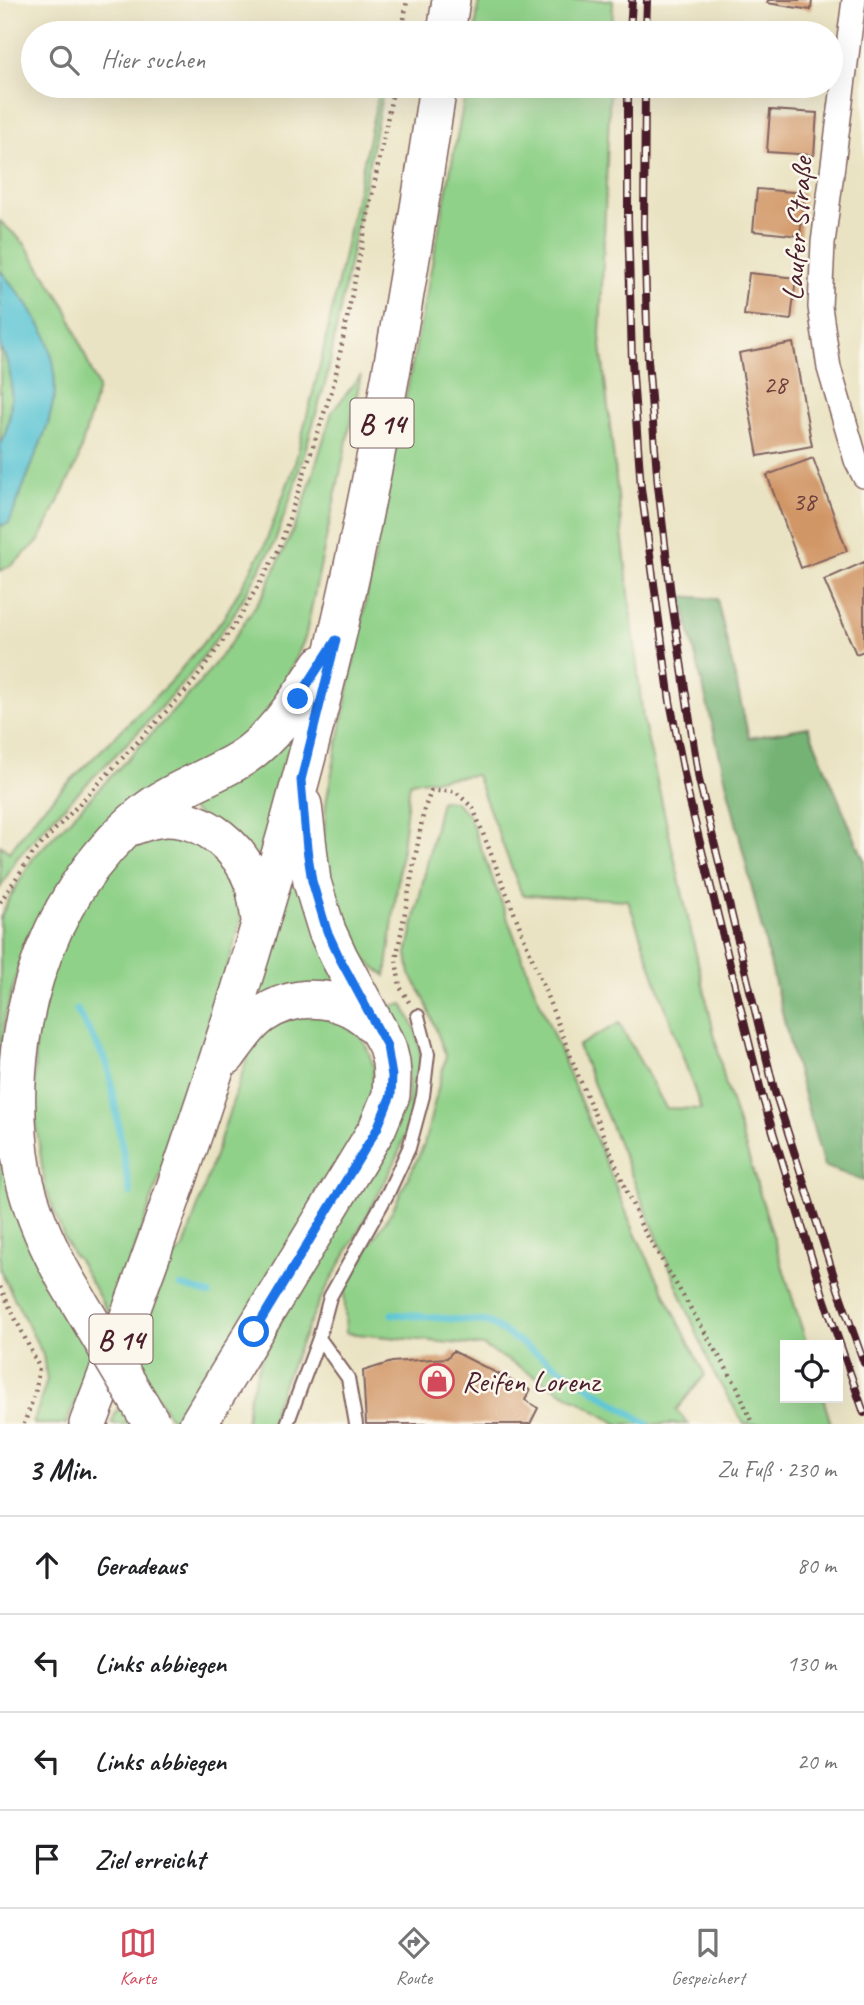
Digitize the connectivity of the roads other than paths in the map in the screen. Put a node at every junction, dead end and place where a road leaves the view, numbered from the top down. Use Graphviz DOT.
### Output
graph roads {
  1 [pos="451,0"];
  2 [pos="854,0"];
  3 [pos="448,21"];
  4 [pos="843,86"];
  5 [pos="436,98"];
  6 [pos="841,98"];
  7 [pos="861,465"];
  8 [pos="336,640"];
  9 [pos="301,780"];
  10 [pos="126,828"];
  11 [pos="261,925"];
  12 [pos="418,1016"];
  13 [pos="381,1034"];
  14 [pos="214,1078"];
  15 [pos="254,1332"];
  16 [pos="318,1338"];
  17 [pos="88,1424"];
  18 [pos="152,1424"];
  19 [pos="198,1424"];
  20 [pos="228,1424"];
  21 [pos="287,1424"];
  22 [pos="356,1424"];
  1 -- 3 [label="main road"];
  2 -- 4 [label="street, Laufer Straße"];
  5 -- 8 [label="main road, B 14"];
  6 -- 7 [label="street, Laufer Straße"];
  8 -- 9 [label="main road, B 14"];
  8 -- 10 [label="main road"];
  9 -- 11 [label="main road, B 14"];
  9 -- 13 [label="main road"];
  10 -- 11 [label="main road"];
  10 -- 18 [label="main road, bridge"];
  11 -- 14 [label="main road, B 14"];
  12 -- 16 [label="lane"];
  13 -- 14 [label="main road"];
  13 -- 15 [label="main road"];
  14 -- 17 [label="main road, B 14"];
  15 -- 19 [label="main road"];
  15 -- 20 [label="main road"];
  16 -- 21 [label="lane"];
  16 -- 22 [label="lane"];
}
